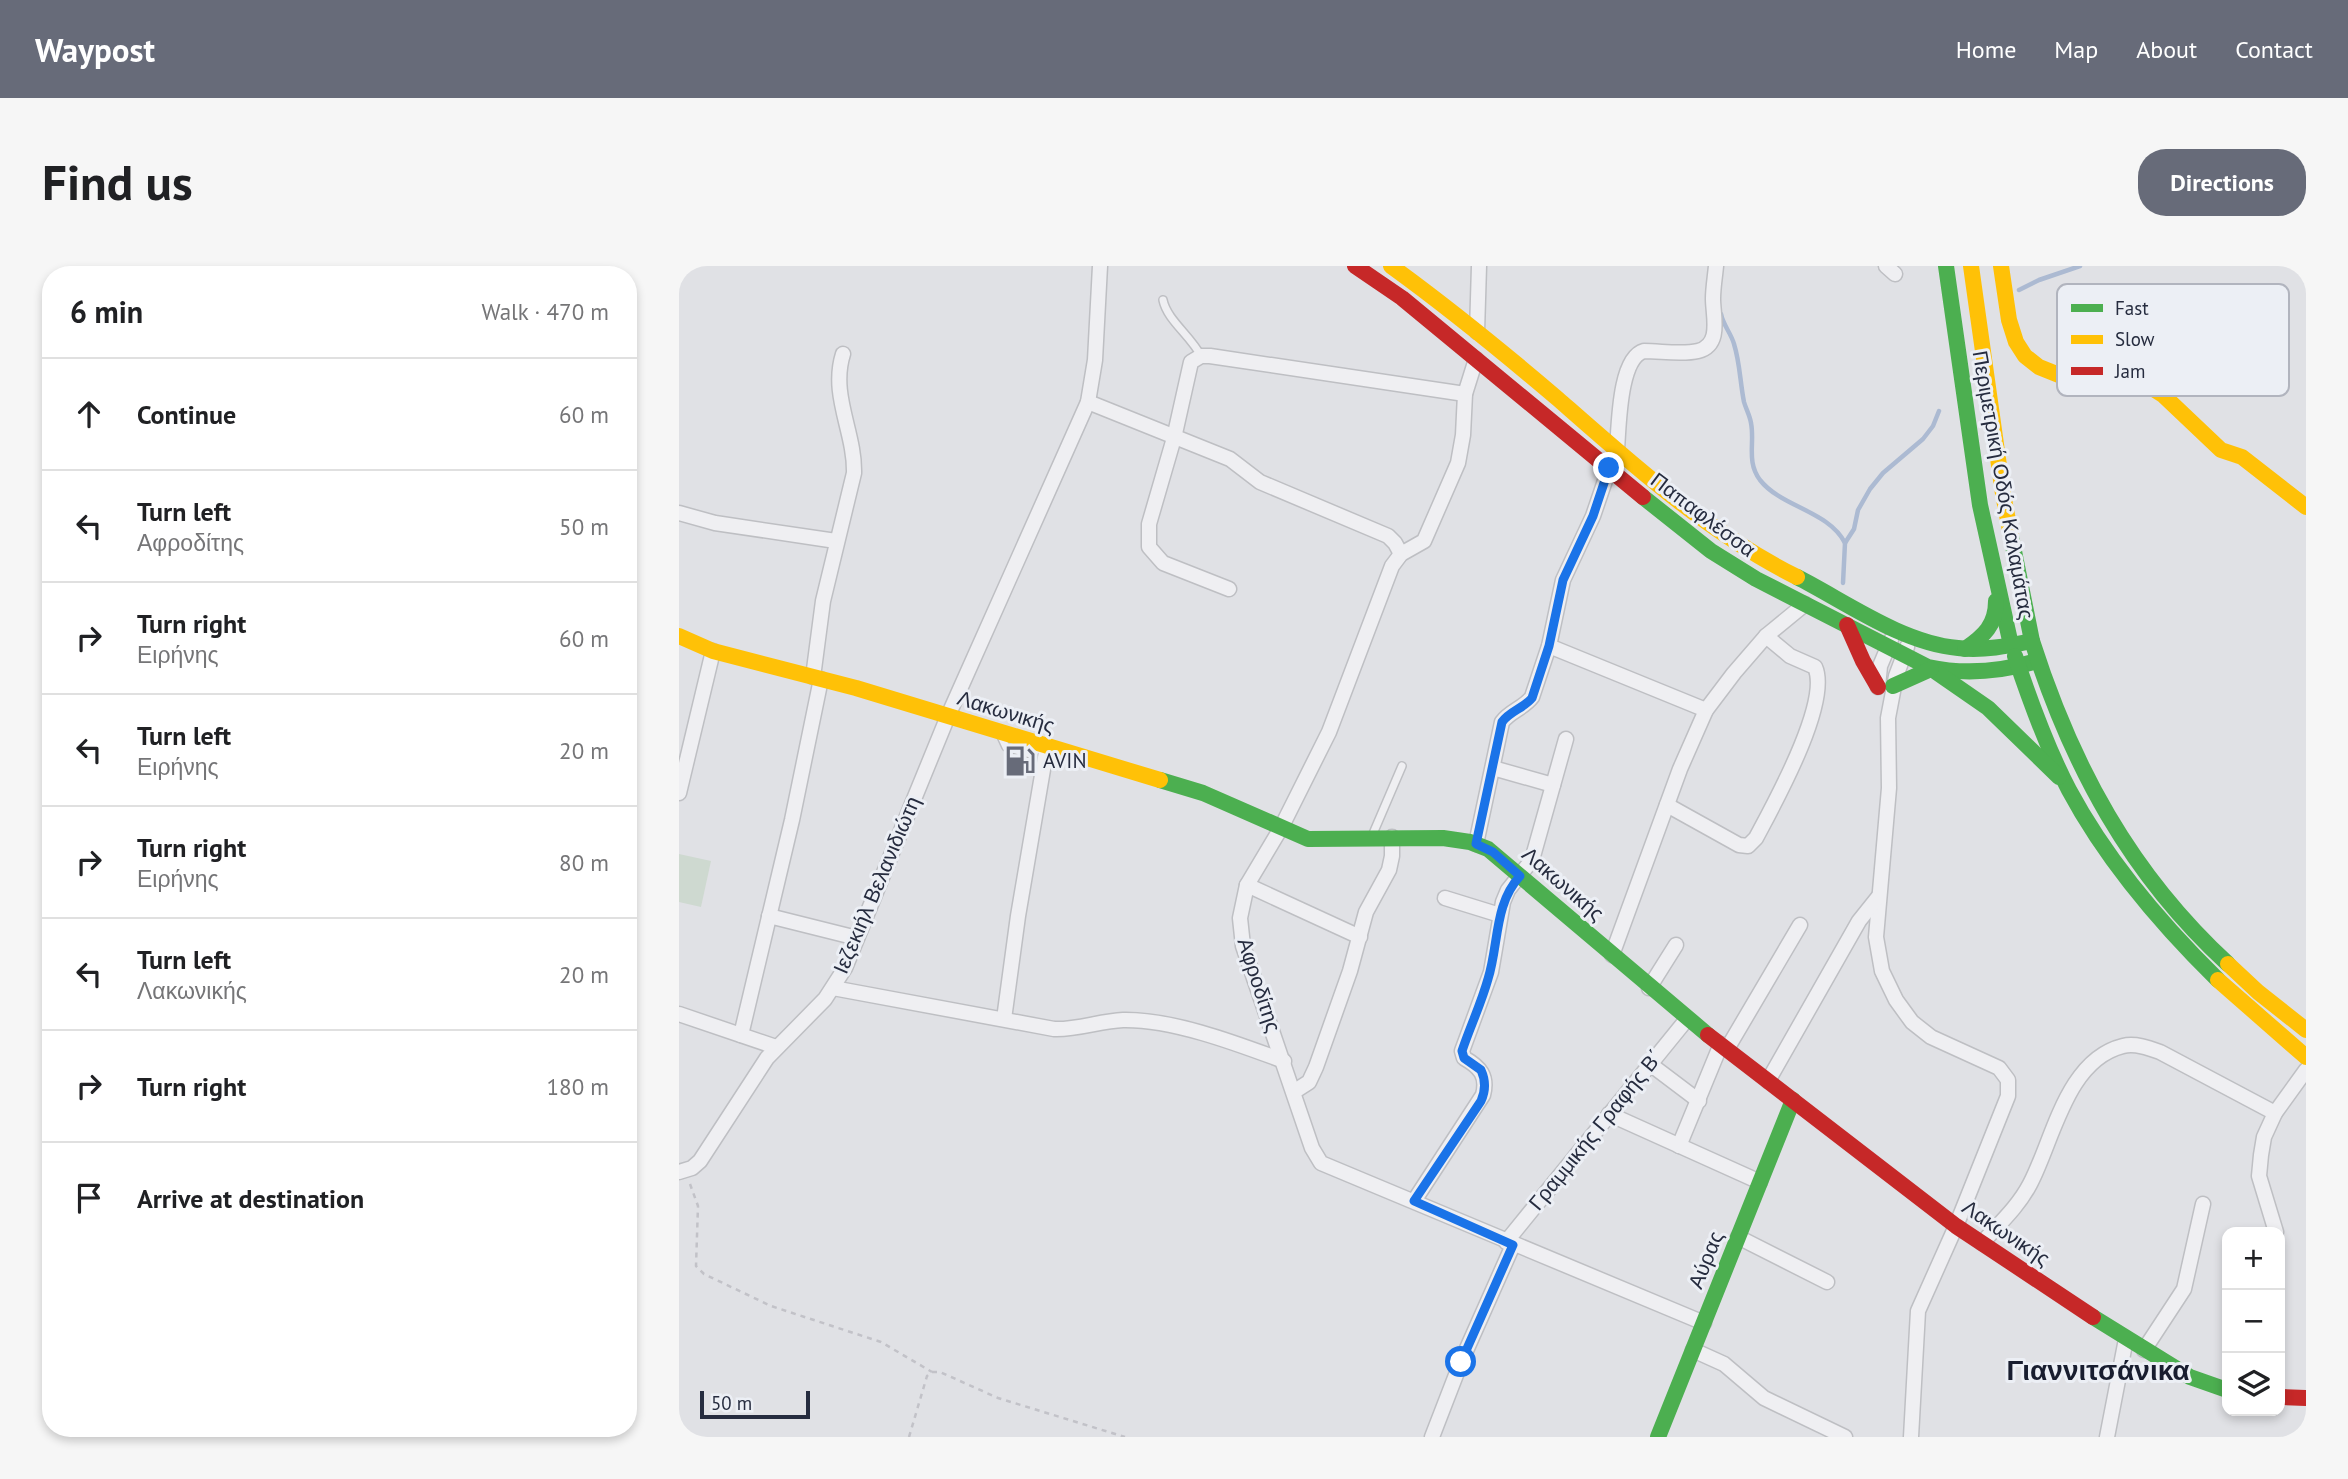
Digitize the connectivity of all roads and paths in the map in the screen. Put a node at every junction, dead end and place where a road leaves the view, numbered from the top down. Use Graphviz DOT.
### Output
graph roads {
  1 [pos="1100,266"];
  2 [pos="1355,266"];
  3 [pos="1391,266"];
  4 [pos="1479,266"];
  5 [pos="1716,266"];
  6 [pos="1946,266"];
  7 [pos="1971,266"];
  8 [pos="2001,266"];
  9 [pos="1163,300"];
  10 [pos="1477,332"];
  11 [pos="843,355"];
  12 [pos="1201,356"];
  13 [pos="1476,359"];
  14 [pos="2057,374"];
  15 [pos="1465,394"];
  16 [pos="2164,396"];
  17 [pos="1088,402"];
  18 [pos="1174,438"];
  19 [pos="1617,449"];
  20 [pos="1609,468"];
  21 [pos="2306,507"];
  22 [pos="679,513"];
  23 [pos="836,541"];
  24 [pos="1401,554"];
  25 [pos="1995,581"];
  26 [pos="1229,589"];
  27 [pos="1805,604"];
  28 [pos="1847,625"];
  29 [pos="1897,629"];
  30 [pos="679,636"];
  31 [pos="1766,636"];
  32 [pos="1913,637"];
  33 [pos="2032,641"];
  34 [pos="2011,645"];
  35 [pos="1549,646"];
  36 [pos="1889,646"];
  37 [pos="1965,649"];
  38 [pos="713,651"];
  39 [pos="1904,654"];
  40 [pos="2037,661"];
  41 [pos="2018,667"];
  42 [pos="1930,668"];
  43 [pos="817,678"];
  44 [pos="1885,687"];
  45 [pos="1706,710"];
  46 [pos="948,716"];
  47 [pos="1566,738"];
  48 [pos="1046,746"];
  49 [pos="1402,766"];
  50 [pos="1493,768"];
  51 [pos="682,771"];
  52 [pos="1553,785"];
  53 [pos="2067,786"];
  54 [pos="679,793"];
  55 [pos="1667,806"];
  56 [pos="1281,828"];
  57 [pos="1371,837"];
  58 [pos="1392,837"];
  59 [pos="1476,844"];
  60 [pos="1520,876"];
  61 [pos="1247,886"];
  62 [pos="1879,897"];
  63 [pos="1444,898"];
  64 [pos="1500,915"];
  65 [pos="769,916"];
  66 [pos="1800,925"];
  67 [pos="1360,937"];
  68 [pos="857,938"];
  69 [pos="1676,945"];
  70 [pos="1612,955"];
  71 [pos="833,988"];
  72 [pos="1649,988"];
  73 [pos="679,1014"];
  74 [pos="1004,1019"];
  75 [pos="1687,1019"];
  76 [pos="2306,1030"];
  77 [pos="741,1035"];
  78 [pos="1724,1046"];
  79 [pos="776,1047"];
  80 [pos="2306,1058"];
  81 [pos="1285,1061"];
  82 [pos="1650,1064"];
  83 [pos="2306,1070"];
  84 [pos="1768,1081"];
  85 [pos="1295,1091"];
  86 [pos="1793,1100"];
  87 [pos="1699,1101"];
  88 [pos="2274,1113"];
  89 [pos="1609,1114"];
  90 [pos="1679,1146"];
  91 [pos="682,1172"];
  92 [pos="1760,1182"];
  93 [pos="1414,1201"];
  94 [pos="2203,1204"];
  95 [pos="1956,1226"];
  96 [pos="2274,1227"];
  97 [pos="1738,1237"];
  98 [pos="1509,1243"];
  99 [pos="1982,1243"];
  100 [pos="1827,1282"];
  101 [pos="1704,1323"];
  102 [pos="2126,1339"];
  103 [pos="1693,1350"];
  104 [pos="2144,1350"];
  105 [pos="932,1372"];
  106 [pos="2222,1388"];
  107 [pos="2285,1396"];
  108 [pos="2306,1398"];
  109 [pos="1664,1433"];
  110 [pos="909,1437"];
  111 [pos="1125,1437"];
  112 [pos="1432,1437"];
  113 [pos="1845,1437"];
  114 [pos="1911,1437"];
  115 [pos="2107,1437"];
  1 -- 17 [label="street, Ιεζεκιήλ Βελανιδιώτη"];
  2 -- 13 [label="main road, Παπαφλέσσα"];
  3 -- 10 [label="main road, Παπαφλέσσα"];
  4 -- 10 [label="street"];
  5 -- 19 [label="street"];
  6 -- 25 [label="main road, Περιμετρική Οδός Καλαμάτας"];
  7 -- 33 [label="main road, Περιμετρική Οδός Καλαμάτας"];
  8 -- 14 [label="main road"];
  9 -- 12 [label="lane"];
  10 -- 19 [label="main road, Παπαφλέσσα"];
  11 -- 23 [label="street"];
  12 -- 15 [label="street"];
  12 -- 18 [label="street"];
  13 -- 15 [label="street, Αφροδίτης"];
  13 -- 20 [label="main road, Παπαφλέσσα"];
  15 -- 24 [label="street, Αφροδίτης"];
  16 -- 21 [label="main road"];
  17 -- 18 [label="street"];
  17 -- 46 [label="street, Ιεζεκιήλ Βελανιδιώτη"];
  18 -- 24 [label="street"];
  18 -- 26 [label="street"];
  19 -- 29 [label="main road, Παπαφλέσσα"];
  20 -- 27 [label="main road, Παπαφλέσσα"];
  20 -- 35 [label="street"];
  22 -- 23 [label="street"];
  23 -- 43 [label="street"];
  24 -- 56 [label="street, Αφροδίτης"];
  25 -- 34 [label="main road, Περιμετρική Οδός Καλαμάτας"];
  25 -- 37 [label="main road"];
  27 -- 28 [label="main road, Παπαφλέσσα"];
  27 -- 31 [label="street"];
  28 -- 36 [label="main road, Παπαφλέσσα"];
  28 -- 44 [label="main road"];
  29 -- 32 [label="main road, Παπαφλέσσα"];
  29 -- 36 [label="street"];
  30 -- 38 [label="main road, Λακωνικής"];
  31 -- 45 [label="street"];
  31 -- 55 [label="street"];
  32 -- 37 [label="main road, Παπαφλέσσα"];
  32 -- 39 [label="street"];
  33 -- 34 [label="main road, Παπαφλέσσα"];
  33 -- 40 [label="main road, Περιμετρική Οδός Καλαμάτας"];
  34 -- 37 [label="main road, Παπαφλέσσα"];
  34 -- 41 [label="main road, Περιμετρική Οδός Καλαμάτας"];
  35 -- 45 [label="street"];
  35 -- 50 [label="street"];
  36 -- 39 [label="main road, Παπαφλέσσα"];
  36 -- 44 [label="street"];
  38 -- 43 [label="main road, Λακωνικής"];
  38 -- 51 [label="street"];
  39 -- 42 [label="main road, Παπαφλέσσα"];
  39 -- 44 [label="street"];
  40 -- 41 [label="main road, Παπαφλέσσα"];
  40 -- 76 [label="main road, Περιμετρική Οδός Καλαμάτας"];
  41 -- 42 [label="main road, Παπαφλέσσα"];
  41 -- 53 [label="main road, Περιμετρική Οδός Καλαμάτας"];
  42 -- 44 [label="main road"];
  42 -- 53 [label="main road"];
  43 -- 46 [label="main road, Λακωνικής"];
  43 -- 65 [label="street"];
  44 -- 62 [label="street"];
  45 -- 55 [label="street"];
  46 -- 48 [label="main road, Λακωνικής"];
  46 -- 68 [label="street, Ιεζεκιήλ Βελανιδιώτη"];
  47 -- 52 [label="street"];
  48 -- 56 [label="main road, Λακωνικής"];
  48 -- 74 [label="street"];
  49 -- 57 [label="lane"];
  50 -- 52 [label="street"];
  50 -- 59 [label="street"];
  51 -- 54 [label="street"];
  52 -- 60 [label="street"];
  53 -- 80 [label="main road"];
  55 -- 70 [label="street"];
  56 -- 57 [label="main road, Λακωνικής"];
  56 -- 61 [label="street, Αφροδίτης"];
  57 -- 58 [label="main road, Λακωνικής"];
  58 -- 59 [label="main road, Λακωνικής"];
  58 -- 67 [label="street"];
  59 -- 60 [label="main road, Λακωνικής"];
  60 -- 64 [label="street"];
  60 -- 70 [label="main road, Λακωνικής"];
  61 -- 67 [label="street"];
  61 -- 81 [label="street, Αφροδίτης"];
  62 -- 84 [label="street"];
  62 -- 95 [label="street"];
  63 -- 64 [label="street"];
  64 -- 93 [label="street"];
  65 -- 68 [label="street"];
  65 -- 77 [label="street"];
  66 -- 78 [label="street"];
  67 -- 85 [label="street"];
  68 -- 71 [label="street, Ιεζεκιήλ Βελανιδιώτη"];
  69 -- 72 [label="street"];
  70 -- 72 [label="main road, Λακωνικής"];
  71 -- 74 [label="street"];
  71 -- 79 [label="street, Ιεζεκιήλ Βελανιδιώτη"];
  72 -- 75 [label="main road, Λακωνικής"];
  73 -- 77 [label="street"];
  74 -- 81 [label="street"];
  75 -- 78 [label="main road, Λακωνικής"];
  75 -- 82 [label="street, Γραμμικής Γραφής Β΄"];
  77 -- 79 [label="street"];
  78 -- 84 [label="main road, Λακωνικής"];
  78 -- 87 [label="street"];
  79 -- 91 [label="street, Ιεζεκιήλ Βελανιδιώτη"];
  81 -- 85 [label="street, Αφροδίτης"];
  82 -- 87 [label="street"];
  82 -- 89 [label="street, Γραμμικής Γραφής Β΄"];
  83 -- 88 [label="street"];
  84 -- 86 [label="main road, Λακωνικής"];
  85 -- 93 [label="street, Αφροδίτης"];
  86 -- 92 [label="main road, Αύρας"];
  86 -- 95 [label="main road, Λακωνικής"];
  87 -- 90 [label="street"];
  88 -- 96 [label="street"];
  88 -- 99 [label="street"];
  89 -- 90 [label="street"];
  89 -- 98 [label="street, Γραμμικής Γραφής Β΄"];
  90 -- 92 [label="street"];
  91 -- 105 [label="path"];
  92 -- 97 [label="main road, Αύρας"];
  93 -- 98 [label="street, Αφροδίτης"];
  94 -- 104 [label="street"];
  95 -- 99 [label="main road, Λακωνικής"];
  95 -- 114 [label="street"];
  97 -- 100 [label="street"];
  97 -- 101 [label="main road, Αύρας"];
  98 -- 101 [label="street, Αφροδίτης"];
  98 -- 112 [label="street, Γραμμικής Γραφής Β΄"];
  99 -- 102 [label="main road, Λακωνικής"];
  101 -- 103 [label="main road, Αύρας"];
  102 -- 104 [label="main road, Λακωνικής"];
  102 -- 115 [label="street"];
  103 -- 109 [label="main road, Αύρας"];
  103 -- 113 [label="street"];
  104 -- 106 [label="main road, Λακωνικής"];
  105 -- 110 [label="path"];
  105 -- 111 [label="path"];
  107 -- 108 [label="main road"];
}
